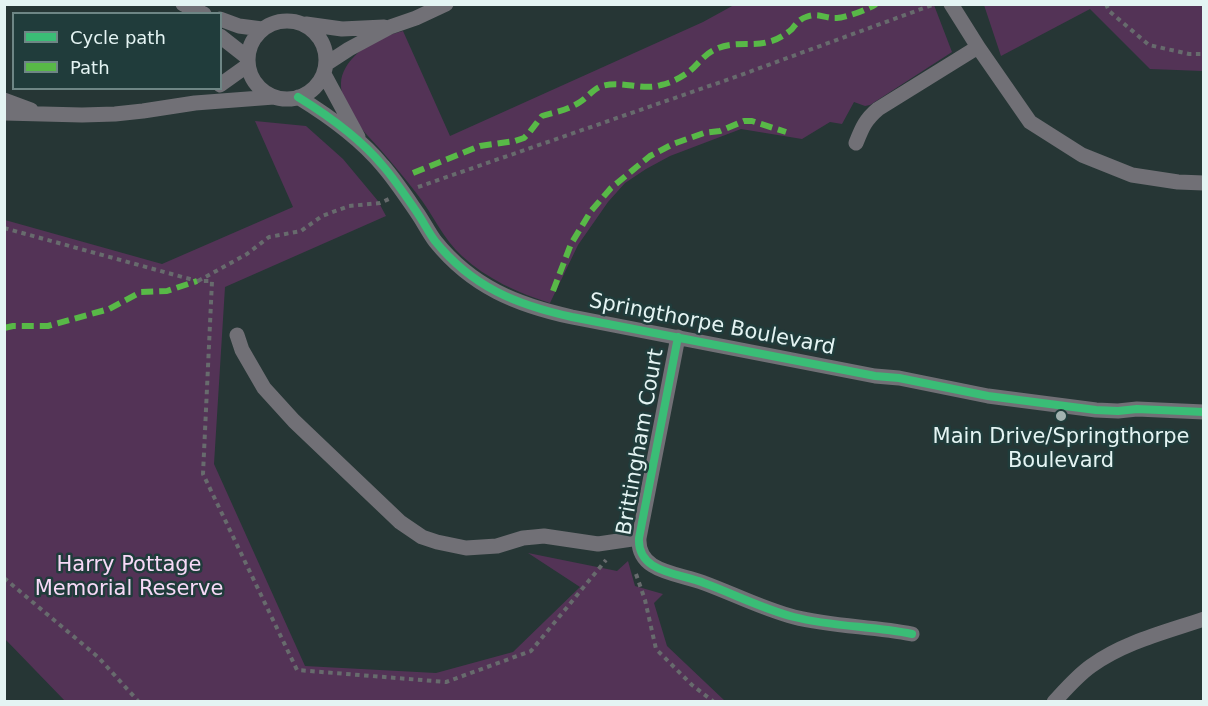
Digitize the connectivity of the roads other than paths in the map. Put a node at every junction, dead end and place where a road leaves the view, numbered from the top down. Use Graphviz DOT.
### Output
graph roads {
  1 [pos="446,4"];
  2 [pos="951,4"];
  3 [pos="222,21"];
  4 [pos="305,24"];
  5 [pos="390,27"];
  6 [pos="262,29"];
  7 [pos="222,38"];
  8 [pos="978,47"];
  9 [pos="248,61"];
  10 [pos="325,69"];
  11 [pos="222,83"];
  12 [pos="213,90"];
  13 [pos="274,97"];
  14 [pos="298,97"];
  15 [pos="4,99"];
  16 [pos="195,103"];
  17 [pos="4,113"];
  18 [pos="42,115"];
  19 [pos="856,143"];
  20 [pos="363,144"];
  21 [pos="1203,183"];
  22 [pos="237,335"];
  23 [pos="678,337"];
  24 [pos="1203,412"];
  25 [pos="639,538"];
  26 [pos="1203,619"];
  27 [pos="912,634"];
  28 [pos="1054,702"];
  1 -- 5 [label="street"];
  2 -- 8 [label="street"];
  3 -- 6 [label="street"];
  4 -- 5 [label="street"];
  4 -- 6 [label="street"];
  4 -- 10 [label="street"];
  5 -- 10 [label="street"];
  6 -- 9 [label="street"];
  7 -- 9 [label="street"];
  8 -- 19 [label="street"];
  8 -- 21 [label="street"];
  9 -- 11 [label="street"];
  9 -- 13 [label="street"];
  10 -- 14 [label="street"];
  10 -- 20 [label="street, Springthorpe Boulevard"];
  12 -- 16 [label="street"];
  13 -- 14 [label="street"];
  13 -- 16 [label="street"];
  14 -- 20 [label="street, Springthorpe Boulevard"];
  15 -- 18 [label="street"];
  16 -- 18 [label="street"];
  17 -- 18 [label="street"];
  20 -- 23 [label="street, Springthorpe Boulevard"];
  22 -- 25 [label="street"];
  23 -- 24 [label="street, Springthorpe Boulevard"];
  23 -- 25 [label="street, Brittingham Court"];
  25 -- 27 [label="street, Brittingham Court"];
  26 -- 28 [label="street"];
}
